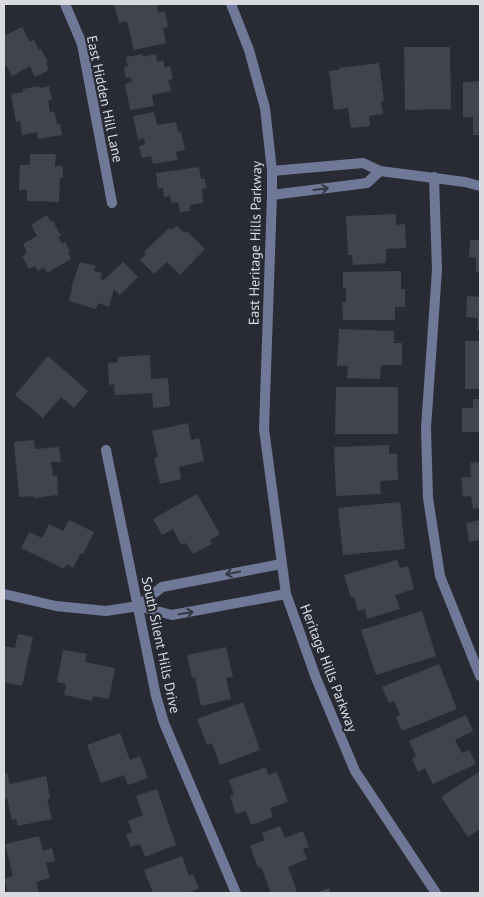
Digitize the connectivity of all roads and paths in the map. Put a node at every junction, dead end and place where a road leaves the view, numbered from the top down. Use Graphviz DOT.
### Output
graph roads {
  1 [pos="65,4"];
  2 [pos="231,4"];
  3 [pos="272,171"];
  4 [pos="380,171"];
  5 [pos="434,177"];
  6 [pos="480,186"];
  7 [pos="272,195"];
  8 [pos="112,203"];
  9 [pos="264,429"];
  10 [pos="106,450"];
  11 [pos="281,564"];
  12 [pos="4,594"];
  13 [pos="286,594"];
  14 [pos="138,606"];
  15 [pos="480,676"];
  16 [pos="236,893"];
  17 [pos="436,893"];
  1 -- 8 [label="street, East Hidden Hill Lane"];
  2 -- 3 [label="street, East Heritage Hills Parkway"];
  3 -- 4 [label="street"];
  3 -- 7 [label="street, East Heritage Hills Parkway"];
  4 -- 5 [label="street"];
  7 -- 4 [label="street, one-way"];
  5 -- 6 [label="street"];
  5 -- 15 [label="street"];
  7 -- 9 [label="street, East Heritage Hills Parkway"];
  9 -- 11 [label="street, Heritage Hills Parkway"];
  10 -- 14 [label="street, South Silent Hills Drive"];
  11 -- 13 [label="street, Heritage Hills Parkway"];
  11 -- 14 [label="street, one-way"];
  12 -- 14 [label="street"];
  14 -- 13 [label="street, one-way"];
  13 -- 17 [label="street, Heritage Hills Parkway"];
  14 -- 16 [label="street, South Silent Hills Drive"];
}
